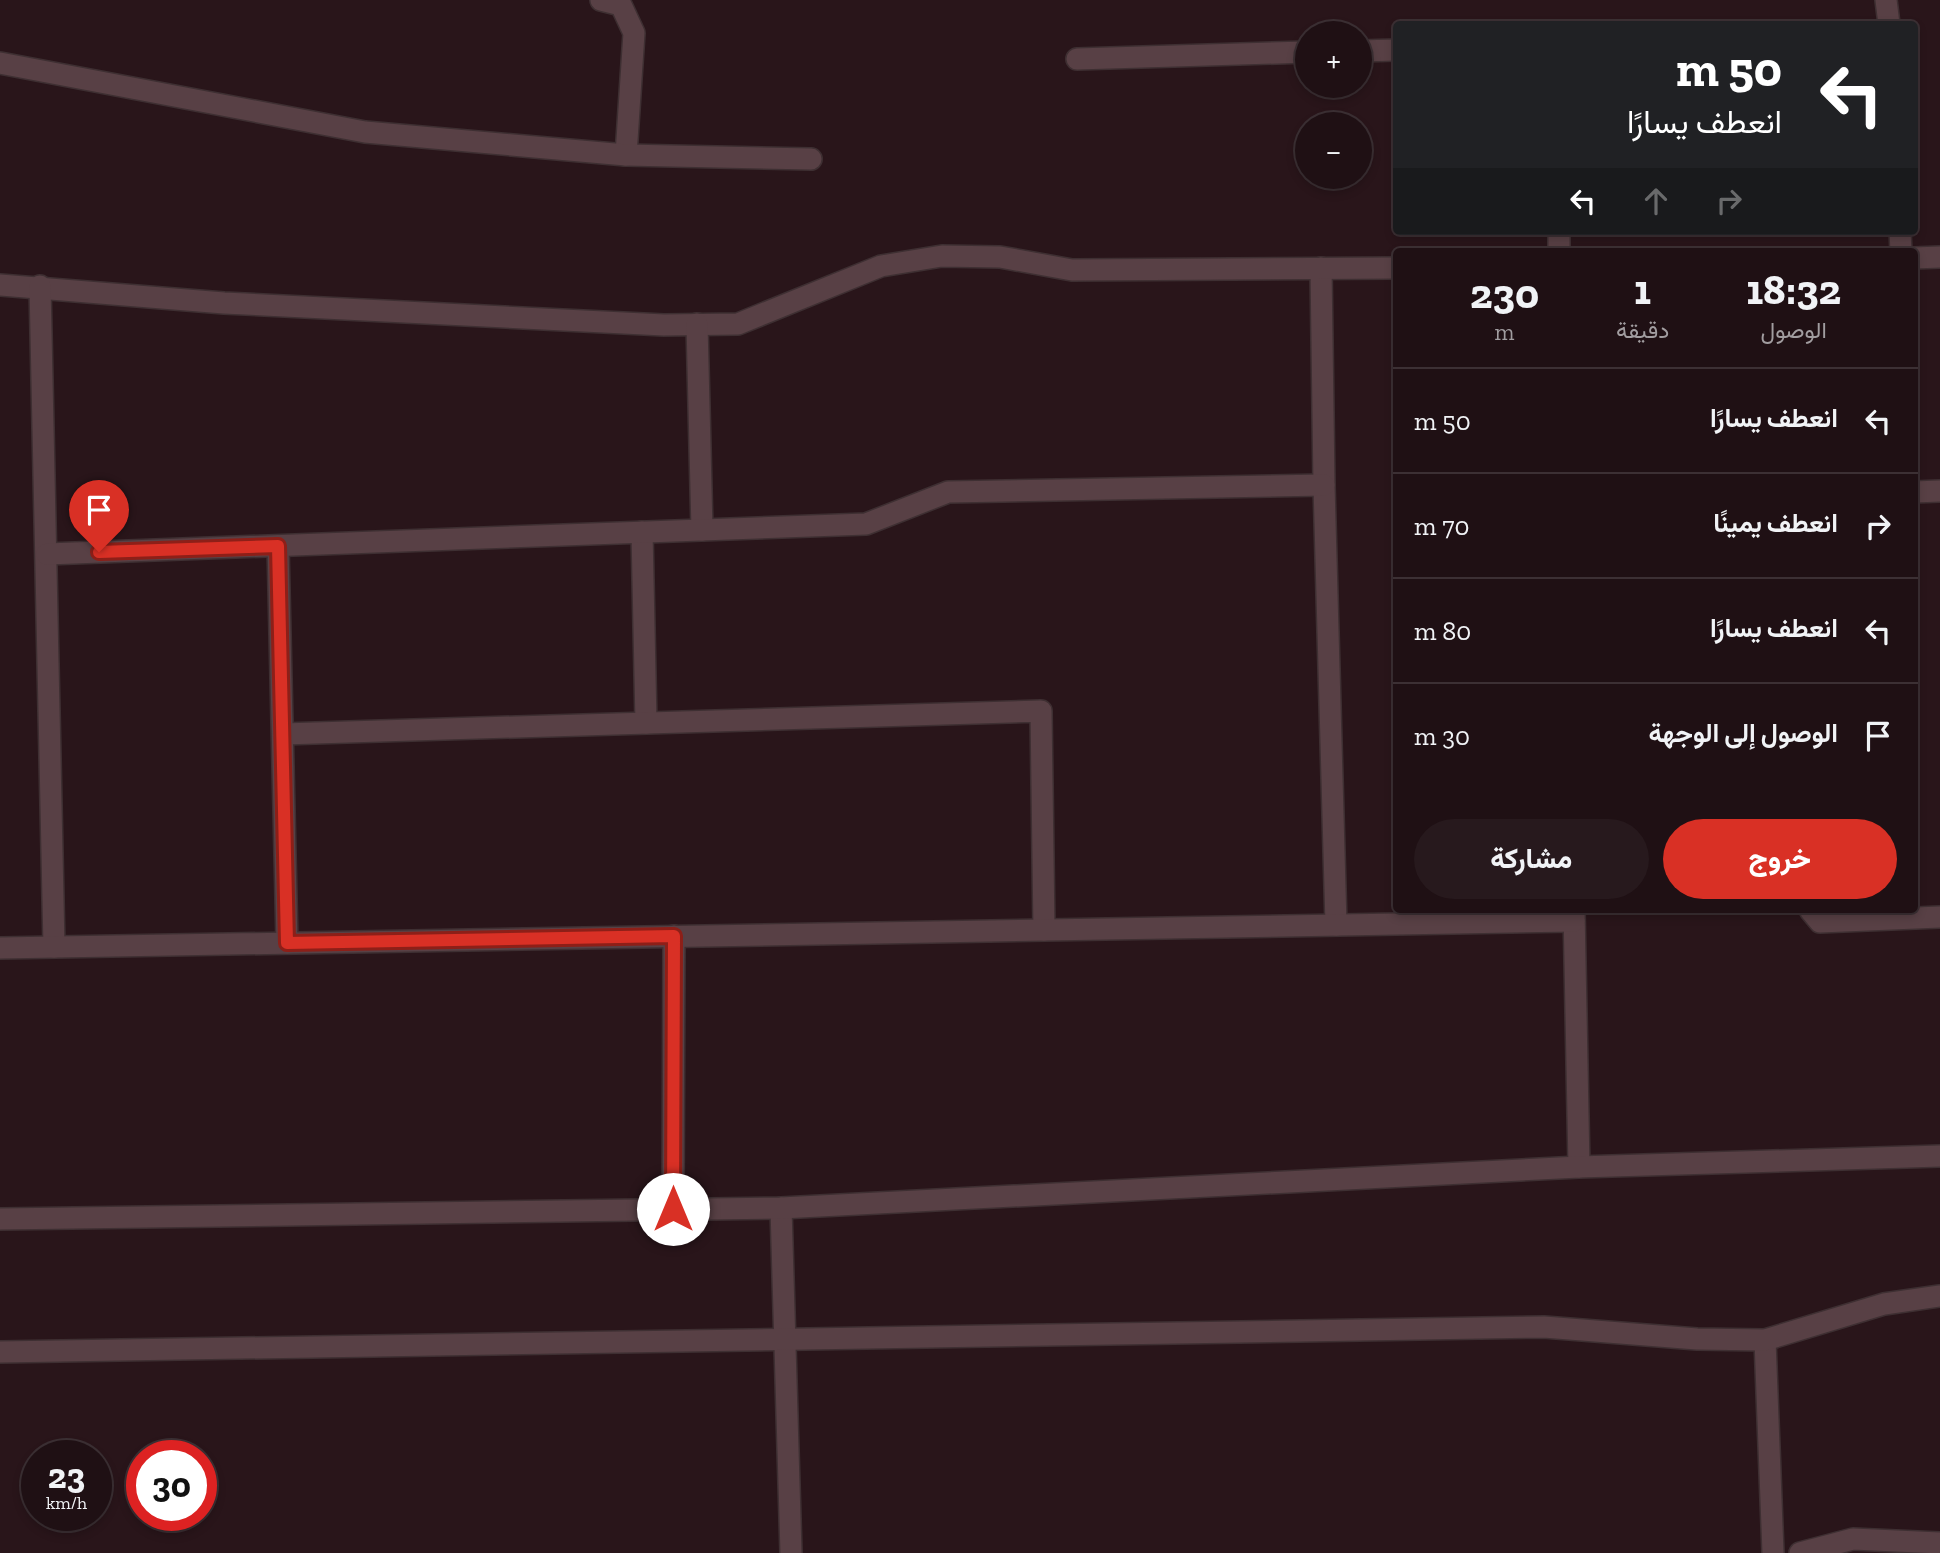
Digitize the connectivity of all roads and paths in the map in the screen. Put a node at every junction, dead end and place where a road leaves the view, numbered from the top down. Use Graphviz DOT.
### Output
graph roads {
  1 [pos="601,0"];
  2 [pos="1885,0"];
  3 [pos="1888,21"];
  4 [pos="1393,50"];
  5 [pos="1372,51"];
  6 [pos="1295,52"];
  7 [pos="1077,59"];
  8 [pos="0,63"];
  9 [pos="626,155"];
  10 [pos="811,159"];
  11 [pos="1940,257"];
  12 [pos="1918,258"];
  13 [pos="1321,268"];
  14 [pos="1393,268"];
  15 [pos="0,285"];
  16 [pos="40,286"];
  17 [pos="697,324"];
  18 [pos="1324,485"];
  19 [pos="1940,491"];
  20 [pos="1918,492"];
  21 [pos="702,530"];
  22 [pos="642,532"];
  23 [pos="278,546"];
  24 [pos="47,554"];
  25 [pos="646,723"];
  26 [pos="283,734"];
  27 [pos="1812,913"];
  28 [pos="1574,915"];
  29 [pos="1940,918"];
  30 [pos="1336,925"];
  31 [pos="1044,930"];
  32 [pos="674,936"];
  33 [pos="287,943"];
  34 [pos="54,947"];
  35 [pos="0,948"];
  36 [pos="1940,1156"];
  37 [pos="1579,1167"];
  38 [pos="781,1208"];
  39 [pos="673,1209"];
  40 [pos="0,1219"];
  41 [pos="1940,1296"];
  42 [pos="785,1340"];
  43 [pos="1765,1340"];
  44 [pos="0,1352"];
  45 [pos="1940,1543"];
  46 [pos="1854,1546"];
  47 [pos="791,1553"];
  48 [pos="1773,1553"];
  49 [pos="1800,1553"];
  1 -- 9 [label="street"];
  2 -- 3 [label="street"];
  4 -- 5 [label="street"];
  6 -- 7 [label="street"];
  8 -- 9 [label="street"];
  9 -- 10 [label="street"];
  11 -- 12 [label="street"];
  13 -- 14 [label="street"];
  13 -- 17 [label="street"];
  13 -- 18 [label="street"];
  15 -- 16 [label="street"];
  16 -- 17 [label="street"];
  16 -- 24 [label="street"];
  17 -- 21 [label="street"];
  18 -- 21 [label="street"];
  18 -- 30 [label="street"];
  19 -- 20 [label="street"];
  21 -- 22 [label="street"];
  22 -- 23 [label="street"];
  22 -- 25 [label="street"];
  23 -- 24 [label="street"];
  23 -- 26 [label="street"];
  24 -- 34 [label="street"];
  25 -- 26 [label="street"];
  25 -- 31 [label="street"];
  26 -- 33 [label="street"];
  27 -- 29 [label="street"];
  28 -- 30 [label="street"];
  28 -- 37 [label="street"];
  30 -- 31 [label="street"];
  31 -- 32 [label="street"];
  32 -- 33 [label="street"];
  32 -- 39 [label="street"];
  33 -- 34 [label="street"];
  34 -- 35 [label="street"];
  36 -- 37 [label="street"];
  37 -- 38 [label="street"];
  38 -- 39 [label="street"];
  38 -- 42 [label="street"];
  39 -- 40 [label="street"];
  41 -- 43 [label="street"];
  42 -- 43 [label="street"];
  42 -- 44 [label="street"];
  42 -- 47 [label="street"];
  43 -- 48 [label="street"];
  45 -- 46 [label="street"];
  46 -- 49 [label="street"];
}
